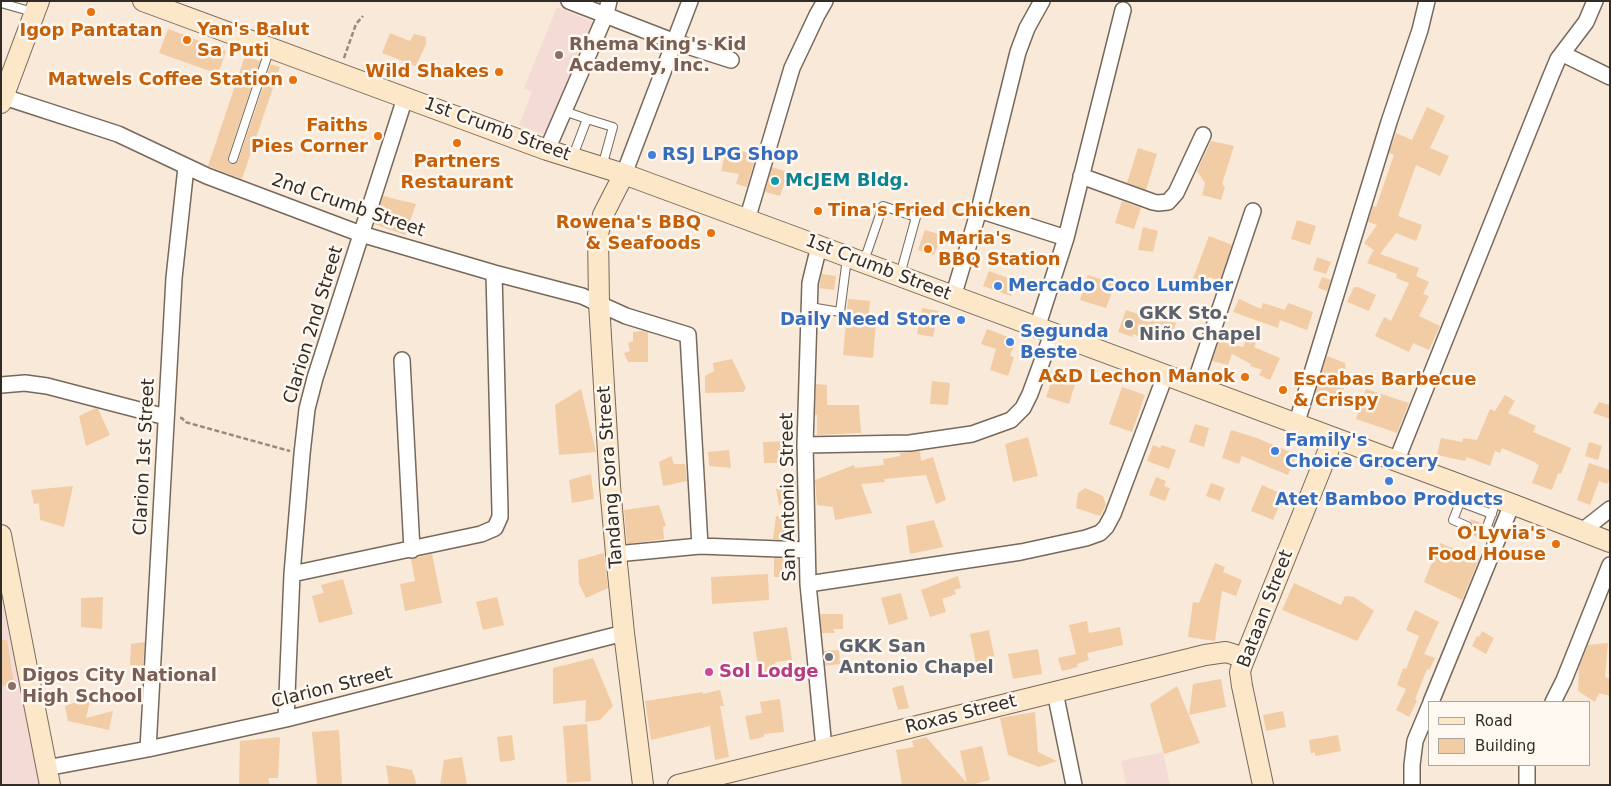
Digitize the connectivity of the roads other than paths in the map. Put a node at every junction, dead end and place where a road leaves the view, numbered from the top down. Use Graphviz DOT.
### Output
graph roads {
  1 [pos="2,1"];
  2 [pos="143,1"];
  3 [pos="569,1"];
  4 [pos="690,1"];
  5 [pos="825,1"];
  6 [pos="1042,1"];
  7 [pos="1426,1"];
  8 [pos="1595,1"];
  9 [pos="37,7"];
  10 [pos="608,8"];
  11 [pos="1123,10"];
  12 [pos="675,42"];
  13 [pos="270,48"];
  14 [pos="1563,54"];
  15 [pos="731,60"];
  16 [pos="1610,77"];
  17 [pos="2,98"];
  18 [pos="405,98"];
  19 [pos="564,111"];
  20 [pos="587,119"];
  21 [pos="1203,135"];
  22 [pos="547,150"];
  23 [pos="573,158"];
  24 [pos="233,159"];
  25 [pos="186,167"];
  26 [pos="602,167"];
  27 [pos="624,174"];
  28 [pos="1081,176"];
  29 [pos="980,210"];
  30 [pos="1253,210"];
  31 [pos="747,220"];
  32 [pos="361,234"];
  33 [pos="1066,238"];
  34 [pos="819,246"];
  35 [pos="855,260"];
  36 [pos="494,273"];
  37 [pos="899,276"];
  38 [pos="953,297"];
  39 [pos="599,303"];
  40 [pos="810,307"];
  41 [pos="1044,331"];
  42 [pos="402,360"];
  43 [pos="1165,376"];
  44 [pos="1,385"];
  45 [pos="1194,386"];
  46 [pos="166,417"];
  47 [pos="1296,425"];
  48 [pos="1333,439"];
  49 [pos="805,446"];
  50 [pos="1396,462"];
  51 [pos="1463,494"];
  52 [pos="1500,506"];
  53 [pos="1610,509"];
  54 [pos="1467,526"];
  55 [pos="1582,531"];
  56 [pos="1,534"];
  57 [pos="1489,534"];
  58 [pos="1610,542"];
  59 [pos="700,546"];
  60 [pos="412,550"];
  61 [pos="806,550"];
  62 [pos="616,554"];
  63 [pos="1610,564"];
  64 [pos="292,574"];
  65 [pos="808,584"];
  66 [pos="624,633"];
  67 [pos="1244,658"];
  68 [pos="1055,692"];
  69 [pos="1431,701"];
  70 [pos="1554,701"];
  71 [pos="1428,708"];
  72 [pos="286,719"];
  73 [pos="824,748"];
  74 [pos="148,749"];
  75 [pos="1527,766"];
  76 [pos="48,776"];
  77 [pos="643,785"];
  78 [pos="678,785"];
  79 [pos="1074,785"];
  80 [pos="1263,785"];
  81 [pos="1412,785"];
  82 [pos="1527,785"];
  1 -- 9 [label="lane"];
  2 -- 13 [label="street, 1st Crumb Street"];
  3 -- 10 [label="street"];
  4 -- 12 [label="street"];
  5 -- 31 [label="street"];
  6 -- 29 [label="street"];
  7 -- 47 [label="street"];
  8 -- 14 [label="street"];
  9 -- 17 [label="street"];
  10 -- 12 [label="street"];
  10 -- 19 [label="street"];
  11 -- 28 [label="street"];
  12 -- 15 [label="street"];
  12 -- 27 [label="street"];
  13 -- 18 [label="street, 1st Crumb Street"];
  13 -- 24 [label="lane"];
  14 -- 16 [label="street"];
  14 -- 50 [label="street"];
  17 -- 25 [label="street, 2nd Crumb Street"];
  18 -- 22 [label="street, 1st Crumb Street"];
  18 -- 32 [label="street, Clarion 2nd Street"];
  19 -- 20 [label="lane"];
  19 -- 22 [label="street"];
  20 -- 23 [label="lane"];
  20 -- 26 [label="lane"];
  21 -- 28 [label="street"];
  22 -- 23 [label="street, 1st Crumb Street"];
  23 -- 26 [label="street, 1st Crumb Street"];
  25 -- 32 [label="street, 2nd Crumb Street"];
  25 -- 46 [label="street, Clarion 1st Street"];
  26 -- 27 [label="street, 1st Crumb Street"];
  27 -- 31 [label="street, 1st Crumb Street"];
  27 -- 39 [label="street, Tandang Sora Street"];
  28 -- 33 [label="street"];
  29 -- 33 [label="street"];
  29 -- 38 [label="street"];
  30 -- 45 [label="street"];
  31 -- 34 [label="street, 1st Crumb Street"];
  32 -- 36 [label="street, 2nd Crumb Street"];
  32 -- 64 [label="street, Clarion 2nd Street"];
  33 -- 41 [label="street"];
  34 -- 35 [label="street, 1st Crumb Street"];
  34 -- 40 [label="street, San Antonio Street"];
  35 -- 37 [label="street, 1st Crumb Street"];
  35 -- 37 [label="lane"];
  35 -- 40 [label="lane"];
  36 -- 39 [label="street, 2nd Crumb Street"];
  36 -- 60 [label="street"];
  37 -- 38 [label="street, 1st Crumb Street"];
  38 -- 41 [label="street, 1st Crumb Street"];
  39 -- 59 [label="street, 2nd Crumb Street"];
  39 -- 62 [label="street, Tandang Sora Street"];
  40 -- 49 [label="street, San Antonio Street"];
  41 -- 43 [label="street, 1st Crumb Street"];
  41 -- 49 [label="street"];
  42 -- 60 [label="street"];
  43 -- 45 [label="street, 1st Crumb Street"];
  43 -- 65 [label="street"];
  44 -- 46 [label="street"];
  45 -- 47 [label="street, 1st Crumb Street"];
  46 -- 74 [label="street, Clarion 1st Street"];
  47 -- 48 [label="street, 1st Crumb Street"];
  48 -- 50 [label="street, 1st Crumb Street"];
  48 -- 67 [label="street, Bataan Street"];
  49 -- 61 [label="street, San Antonio Street"];
  50 -- 51 [label="street, 1st Crumb Street"];
  51 -- 52 [label="street, 1st Crumb Street"];
  51 -- 54 [label="lane"];
  52 -- 55 [label="street, 1st Crumb Street"];
  52 -- 57 [label="street"];
  52 -- 57 [label="lane"];
  53 -- 55 [label="street"];
  55 -- 58 [label="street, 1st Crumb Street"];
  56 -- 76 [label="street"];
  57 -- 69 [label="street"];
  59 -- 61 [label="street"];
  59 -- 62 [label="street"];
  60 -- 64 [label="street"];
  61 -- 65 [label="street, San Antonio Street"];
  62 -- 66 [label="street, Tandang Sora Street"];
  63 -- 70 [label="street"];
  64 -- 72 [label="street, Clarion 2nd Street"];
  65 -- 73 [label="street, San Antonio Street"];
  66 -- 72 [label="street, Clarion Street"];
  66 -- 77 [label="street, Tandang Sora Street"];
  67 -- 68 [label="street, Roxas Street"];
  67 -- 80 [label="street, Bataan Street"];
  68 -- 73 [label="street, Roxas Street"];
  68 -- 79 [label="street"];
  71 -- 81 [label="street"];
  72 -- 74 [label="street, Clarion Street"];
  73 -- 78 [label="street, Roxas Street"];
  74 -- 76 [label="street, Clarion Street"];
  75 -- 82 [label="street"];
}
